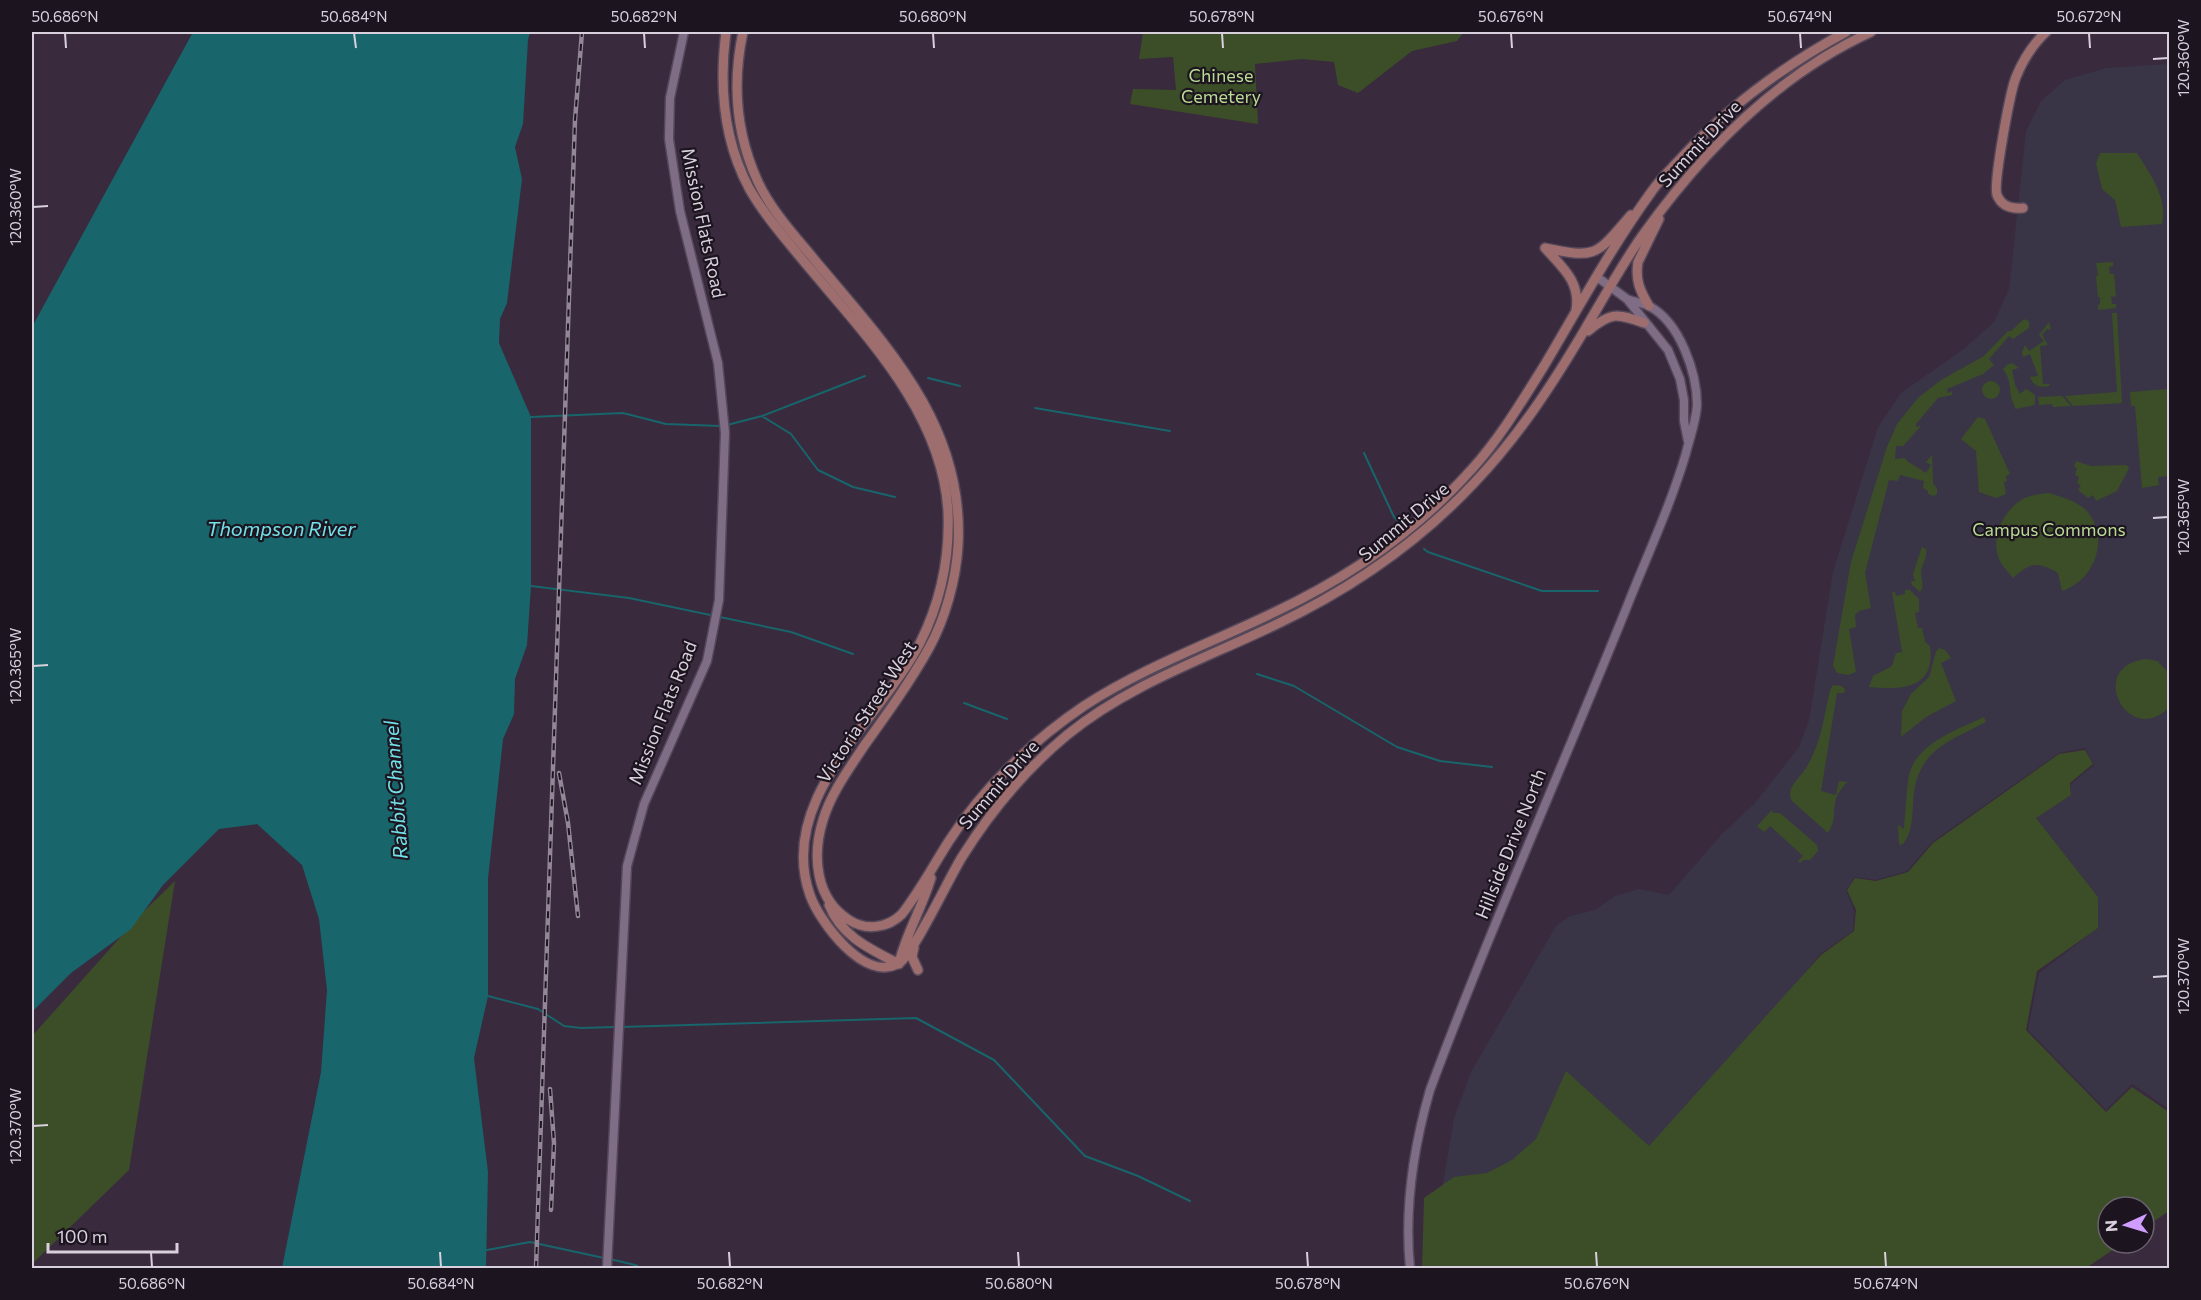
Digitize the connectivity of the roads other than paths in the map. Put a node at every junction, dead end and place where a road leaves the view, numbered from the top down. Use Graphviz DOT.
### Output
graph roads {
  1 [pos="684,32"];
  2 [pos="726,32"];
  3 [pos="743,32"];
  4 [pos="1846,32"];
  5 [pos="1871,32"];
  6 [pos="2046,32"];
  7 [pos="1653,189"];
  8 [pos="1665,206"];
  9 [pos="2024,208"];
  10 [pos="1597,278"];
  11 [pos="1610,286"];
  12 [pos="1627,299"];
  13 [pos="1649,306"];
  14 [pos="1575,315"];
  15 [pos="1644,323"];
  16 [pos="1581,336"];
  17 [pos="1689,443"];
  18 [pos="934,867"];
  19 [pos="828,902"];
  20 [pos="914,943"];
  21 [pos="899,964"];
  22 [pos="918,970"];
  23 [pos="607,1269"];
  24 [pos="1410,1269"];
  1 -- 23 [label="street, Mission Flats Road"];
  2 -- 21 [label="main road, Victoria Street West"];
  3 -- 19 [label="main road, Victoria Street West"];
  4 -- 7 [label="main road, Summit Drive"];
  5 -- 8 [label="main road, Summit Drive"];
  6 -- 9 [label="main road"];
  7 -- 10 [label="main road, Summit Drive"];
  7 -- 14 [label="main road"];
  8 -- 11 [label="main road, Summit Drive"];
  8 -- 13 [label="main road"];
  10 -- 11 [label="street, Hillside Drive North"];
  10 -- 14 [label="main road, Summit Drive"];
  11 -- 12 [label="street, Hillside Drive North"];
  11 -- 16 [label="main road, Summit Drive"];
  12 -- 13 [label="street, Hillside Drive North"];
  12 -- 15 [label="street, Hillside Drive North"];
  13 -- 17 [label="street, Hillside Drive North"];
  14 -- 18 [label="main road, Summit Drive"];
  15 -- 16 [label="main road"];
  15 -- 17 [label="street, Hillside Drive North"];
  16 -- 20 [label="main road, Summit Drive"];
  17 -- 24 [label="street, Hillside Drive North"];
  18 -- 19 [label="main road"];
  18 -- 21 [label="main road"];
  19 -- 21 [label="main road, Victoria Street West"];
  20 -- 21 [label="main road, Summit Drive"];
  20 -- 22 [label="main road"];
}
